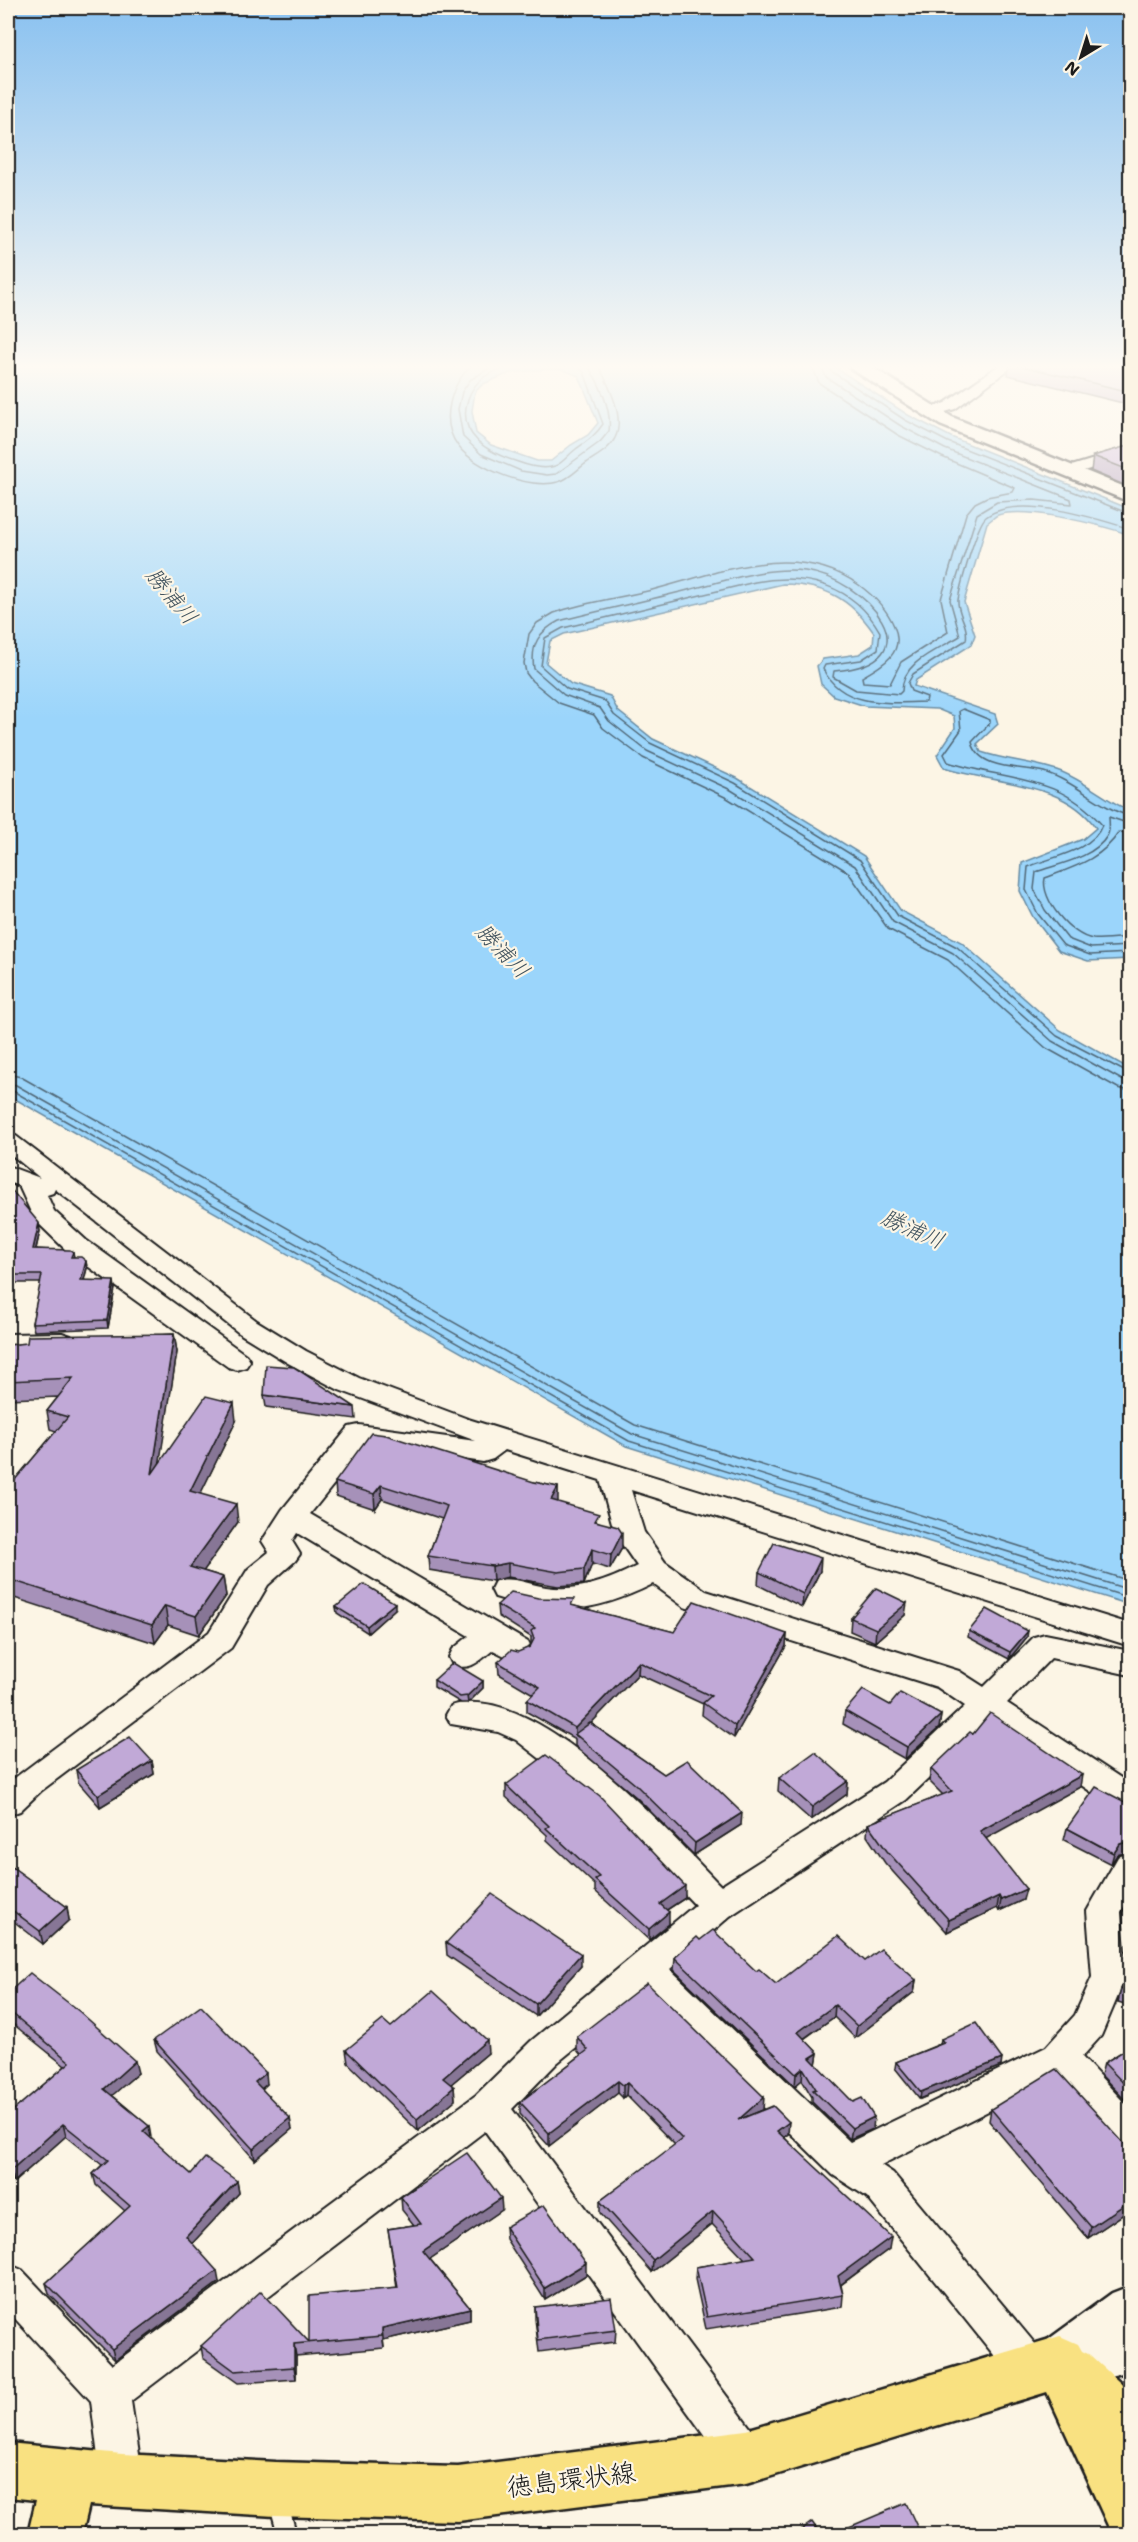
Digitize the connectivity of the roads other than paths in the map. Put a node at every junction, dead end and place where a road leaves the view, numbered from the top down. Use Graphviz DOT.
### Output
graph roads {
  1 [pos="1098,483"];
  2 [pos="1131,496"];
  3 [pos="8,1142"];
  4 [pos="19,1179"];
  5 [pos="82,1199"];
  6 [pos="200,1335"];
  7 [pos="158,1338"];
  8 [pos="82,1342"];
  9 [pos="8,1343"];
  10 [pos="237,1361"];
  11 [pos="501,1440"];
  12 [pos="612,1474"];
  13 [pos="292,1517"];
  14 [pos="655,1570"];
  15 [pos="506,1589"];
  16 [pos="490,1635"];
  17 [pos="1131,1635"];
  18 [pos="517,1650"];
  19 [pos="464,1657"];
  20 [pos="1131,1663"];
  21 [pos="985,1706"];
  22 [pos="462,1715"];
  23 [pos="1131,1801"];
  24 [pos="8,1802"];
  25 [pos="1131,1867"];
  26 [pos="718,1906"];
  27 [pos="646,1969"];
  28 [pos="1059,2058"];
  29 [pos="489,2107"];
  30 [pos="1131,2134"];
  31 [pos="846,2163"];
  32 [pos="8,2283"];
  33 [pos="1131,2311"];
  34 [pos="1131,2346"];
  35 [pos="1046,2366"];
  36 [pos="110,2392"];
  37 [pos="1131,2427"];
  38 [pos="746,2457"];
  39 [pos="8,2470"];
  40 [pos="69,2477"];
  41 [pos="122,2481"];
  42 [pos="281,2512"];
  43 [pos="1131,2514"];
  44 [pos="55,2535"];
  1 -- 2 [label="street"];
  3 -- 5 [label="street"];
  4 -- 5 [label="street"];
  4 -- 6 [label="street"];
  5 -- 11 [label="street"];
  6 -- 7 [label="street"];
  6 -- 10 [label="street"];
  8 -- 9 [label="street"];
  11 -- 12 [label="street"];
  11 -- 13 [label="street"];
  12 -- 14 [label="street"];
  12 -- 17 [label="street"];
  13 -- 16 [label="street"];
  13 -- 24 [label="street"];
  14 -- 15 [label="street"];
  14 -- 21 [label="street"];
  16 -- 18 [label="street"];
  16 -- 19 [label="street"];
  20 -- 21 [label="street"];
  21 -- 23 [label="street"];
  21 -- 26 [label="street"];
  22 -- 26 [label="street"];
  25 -- 28 [label="street"];
  26 -- 27 [label="street"];
  27 -- 29 [label="street"];
  27 -- 31 [label="street"];
  28 -- 30 [label="street"];
  28 -- 31 [label="street"];
  29 -- 36 [label="street"];
  29 -- 38 [label="street"];
  31 -- 35 [label="street"];
  32 -- 36 [label="street"];
  33 -- 35 [label="street"];
  34 -- 35 [label="street"];
  35 -- 37 [label="main road"];
  35 -- 38 [label="main road, 徳島環状線"];
  35 -- 43 [label="main road"];
  36 -- 41 [label="street"];
  38 -- 42 [label="main road, 徳島環状線"];
  39 -- 40 [label="main road, 徳島環状線"];
  40 -- 41 [label="main road, 徳島環状線"];
  40 -- 44 [label="main road"];
  41 -- 42 [label="main road, 徳島環状線"];
}
